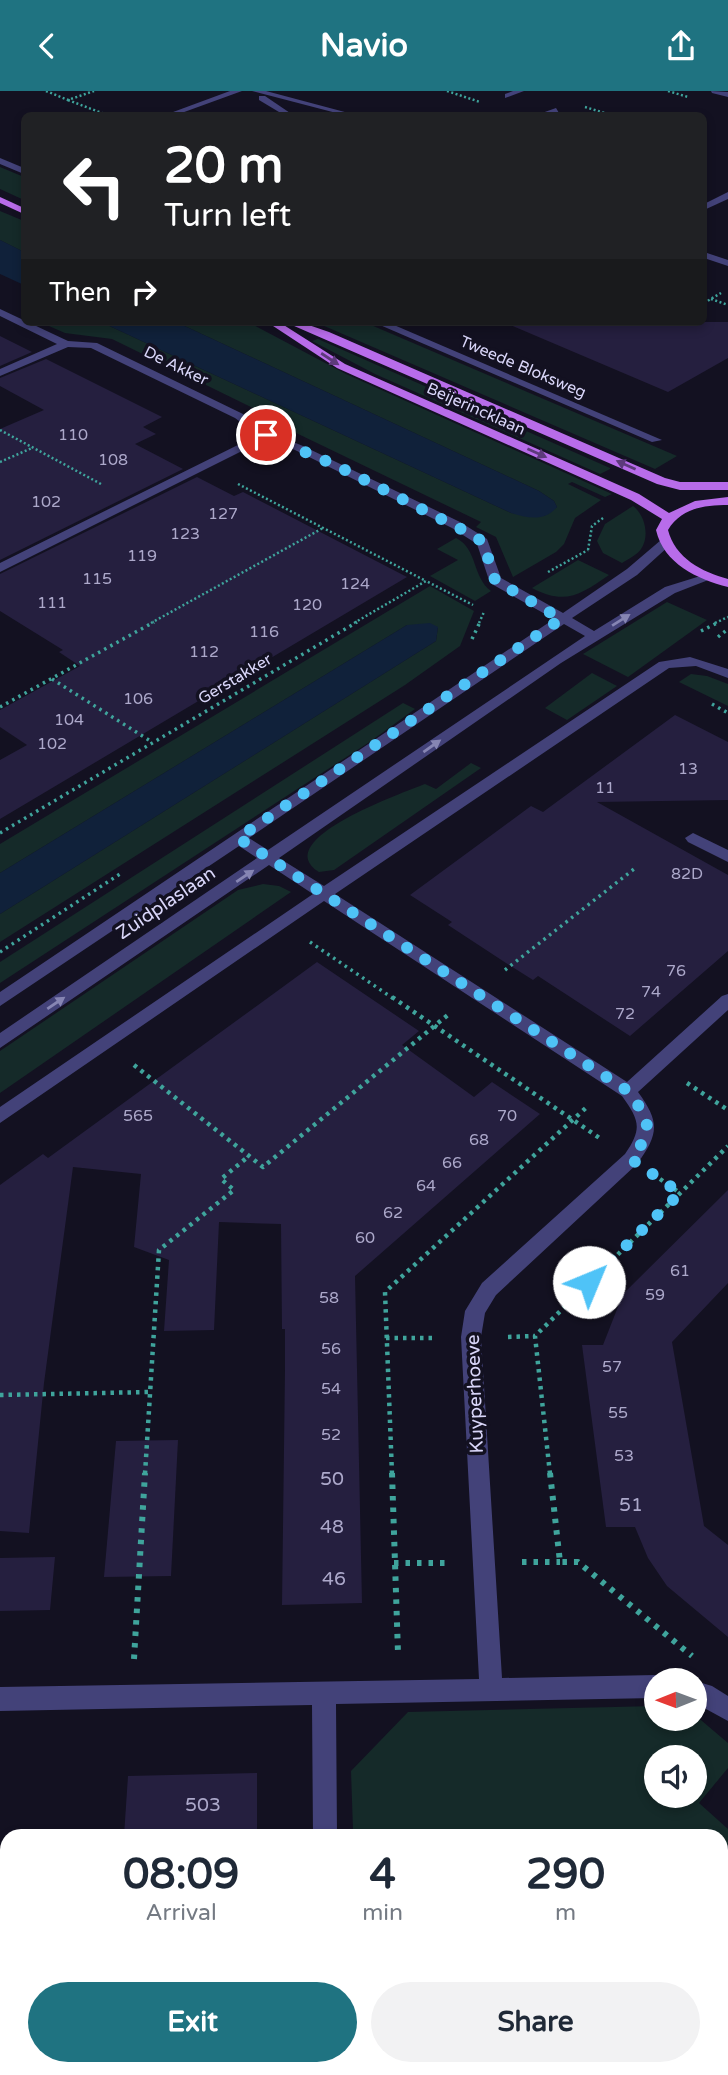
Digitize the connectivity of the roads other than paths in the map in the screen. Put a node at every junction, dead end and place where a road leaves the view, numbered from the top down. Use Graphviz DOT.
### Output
graph roads {
  1 [pos="238,91"];
  2 [pos="250,91"];
  3 [pos="256,91"];
  4 [pos="520,91"];
  5 [pos="715,91"];
  6 [pos="728,95"];
  7 [pos="508,96"];
  8 [pos="178,112"];
  9 [pos="284,112"];
  10 [pos="340,112"];
  11 [pos="0,161"];
  12 [pos="21,170"];
  13 [pos="728,195"];
  14 [pos="0,200"];
  15 [pos="707,206"];
  16 [pos="21,210"];
  17 [pos="707,256"];
  18 [pos="728,263"];
  19 [pos="0,312"];
  20 [pos="21,322"];
  21 [pos="28,326"];
  22 [pos="278,326"];
  23 [pos="302,326"];
  24 [pos="388,326"];
  25 [pos="65,344"];
  26 [pos="0,373"];
  27 [pos="266,435"];
  28 [pos="656,440"];
  29 [pos="728,486"];
  30 [pos="728,501"];
  31 [pos="669,518"];
  32 [pos="665,543"];
  33 [pos="0,568"];
  34 [pos="710,576"];
  35 [pos="728,583"];
  36 [pos="561,619"];
  37 [pos="594,636"];
  38 [pos="728,674"];
  39 [pos="238,838"];
  40 [pos="693,838"];
  41 [pos="728,857"];
  42 [pos="269,859"];
  43 [pos="322,895"];
  44 [pos="0,1000"];
  45 [pos="728,1000"];
  46 [pos="0,1042"];
  47 [pos="628,1091"];
  48 [pos="0,1116"];
  49 [pos="644,1687"];
  50 [pos="491,1690"];
  51 [pos="324,1695"];
  52 [pos="707,1697"];
  53 [pos="0,1699"];
  54 [pos="728,1709"];
  55 [pos="326,1829"];
  1 -- 8 [label="street"];
  2 -- 9 [label="street"];
  3 -- 10 [label="street"];
  4 -- 7 [label="street"];
  5 -- 6 [label="street"];
  11 -- 12 [label="street"];
  13 -- 15 [label="street"];
  14 -- 16 [label="main road"];
  17 -- 18 [label="street"];
  19 -- 20 [label="street"];
  21 -- 25 [label="street"];
  22 -- 31 [label="main road, Beijerincklaan, one-way"];
  29 -- 23 [label="main road, Beijerincklaan, one-way"];
  24 -- 28 [label="street, Tweede Bloksweg"];
  25 -- 26 [label="street"];
  25 -- 27 [label="street, De Akker"];
  27 -- 33 [label="street"];
  27 -- 36 [label="street, De Akker"];
  30 -- 31 [label="main road"];
  31 -- 32 [label="main road"];
  32 -- 34 [label="main road"];
  32 -- 36 [label="street, Zuidplaslaan"];
  34 -- 35 [label="main road"];
  37 -- 34 [label="street, Zuidplaslaan, one-way"];
  36 -- 37 [label="street, De Akker"];
  36 -- 39 [label="street, Zuidplaslaan"];
  42 -- 37 [label="street, Zuidplaslaan, one-way"];
  38 -- 43 [label="street"];
  39 -- 42 [label="street, Kuyperhoeve"];
  39 -- 44 [label="street, Zuidplaslaan"];
  40 -- 41 [label="street"];
  42 -- 43 [label="street, Kuyperhoeve"];
  46 -- 42 [label="street, Zuidplaslaan, one-way"];
  43 -- 47 [label="street, Kuyperhoeve"];
  43 -- 48 [label="street"];
  45 -- 47 [label="street"];
  47 -- 50 [label="street, Kuyperhoeve"];
  49 -- 50 [label="street"];
  50 -- 51 [label="street"];
  51 -- 53 [label="street"];
  51 -- 55 [label="street"];
  52 -- 54 [label="street"];
}
